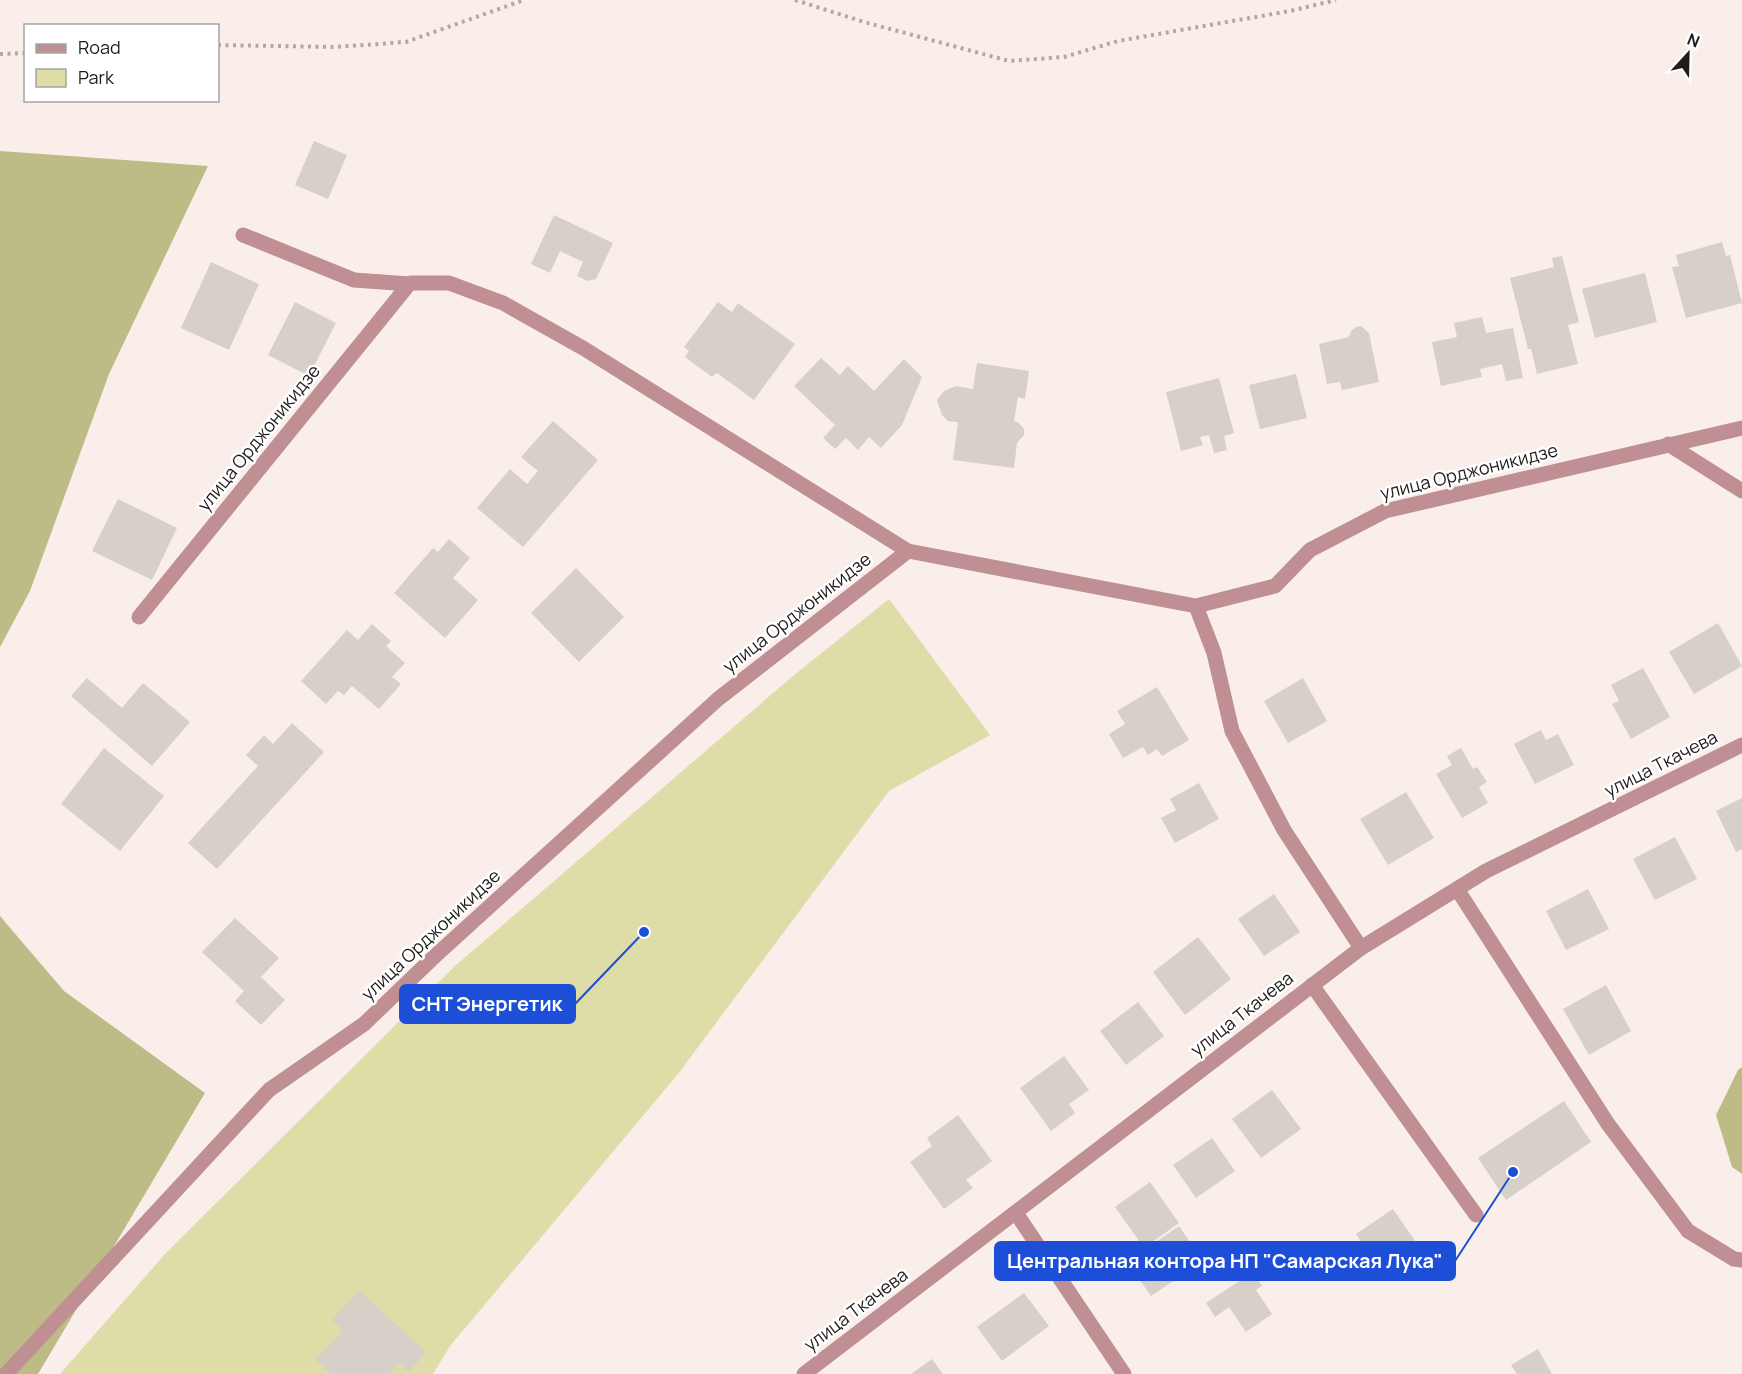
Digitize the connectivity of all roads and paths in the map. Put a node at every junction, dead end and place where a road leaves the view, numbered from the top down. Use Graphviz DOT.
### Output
graph roads {
  1 [pos="524,0"];
  2 [pos="795,0"];
  3 [pos="1336,0"];
  4 [pos="219,45"];
  5 [pos="24,53"];
  6 [pos="0,54"];
  7 [pos="243,235"];
  8 [pos="410,284"];
  9 [pos="1742,428"];
  10 [pos="1668,444"];
  11 [pos="1742,491"];
  12 [pos="908,551"];
  13 [pos="1196,606"];
  14 [pos="139,617"];
  15 [pos="1742,745"];
  16 [pos="1456,889"];
  17 [pos="1361,948"];
  18 [pos="1312,985"];
  19 [pos="1016,1213"];
  20 [pos="1476,1215"];
  21 [pos="1742,1260"];
  22 [pos="6,1374"];
  23 [pos="804,1374"];
  24 [pos="1124,1374"];
  1 -- 4 [label="path"];
  2 -- 3 [label="path"];
  5 -- 6 [label="path"];
  7 -- 8 [label="street, улица Орджоникидзе"];
  8 -- 12 [label="street, улица Орджоникидзе"];
  8 -- 14 [label="street, улица Орджоникидзе"];
  9 -- 10 [label="street, улица Орджоникидзе"];
  10 -- 11 [label="street"];
  10 -- 13 [label="street, улица Орджоникидзе"];
  12 -- 13 [label="street, улица Орджоникидзе"];
  12 -- 22 [label="street, улица Орджоникидзе"];
  13 -- 17 [label="street"];
  15 -- 16 [label="street, улица Ткачева"];
  16 -- 17 [label="street, улица Ткачева"];
  16 -- 21 [label="street"];
  17 -- 18 [label="street, улица Ткачева"];
  18 -- 19 [label="street, улица Ткачева"];
  18 -- 20 [label="street"];
  19 -- 23 [label="street, улица Ткачева"];
  19 -- 24 [label="street"];
}
